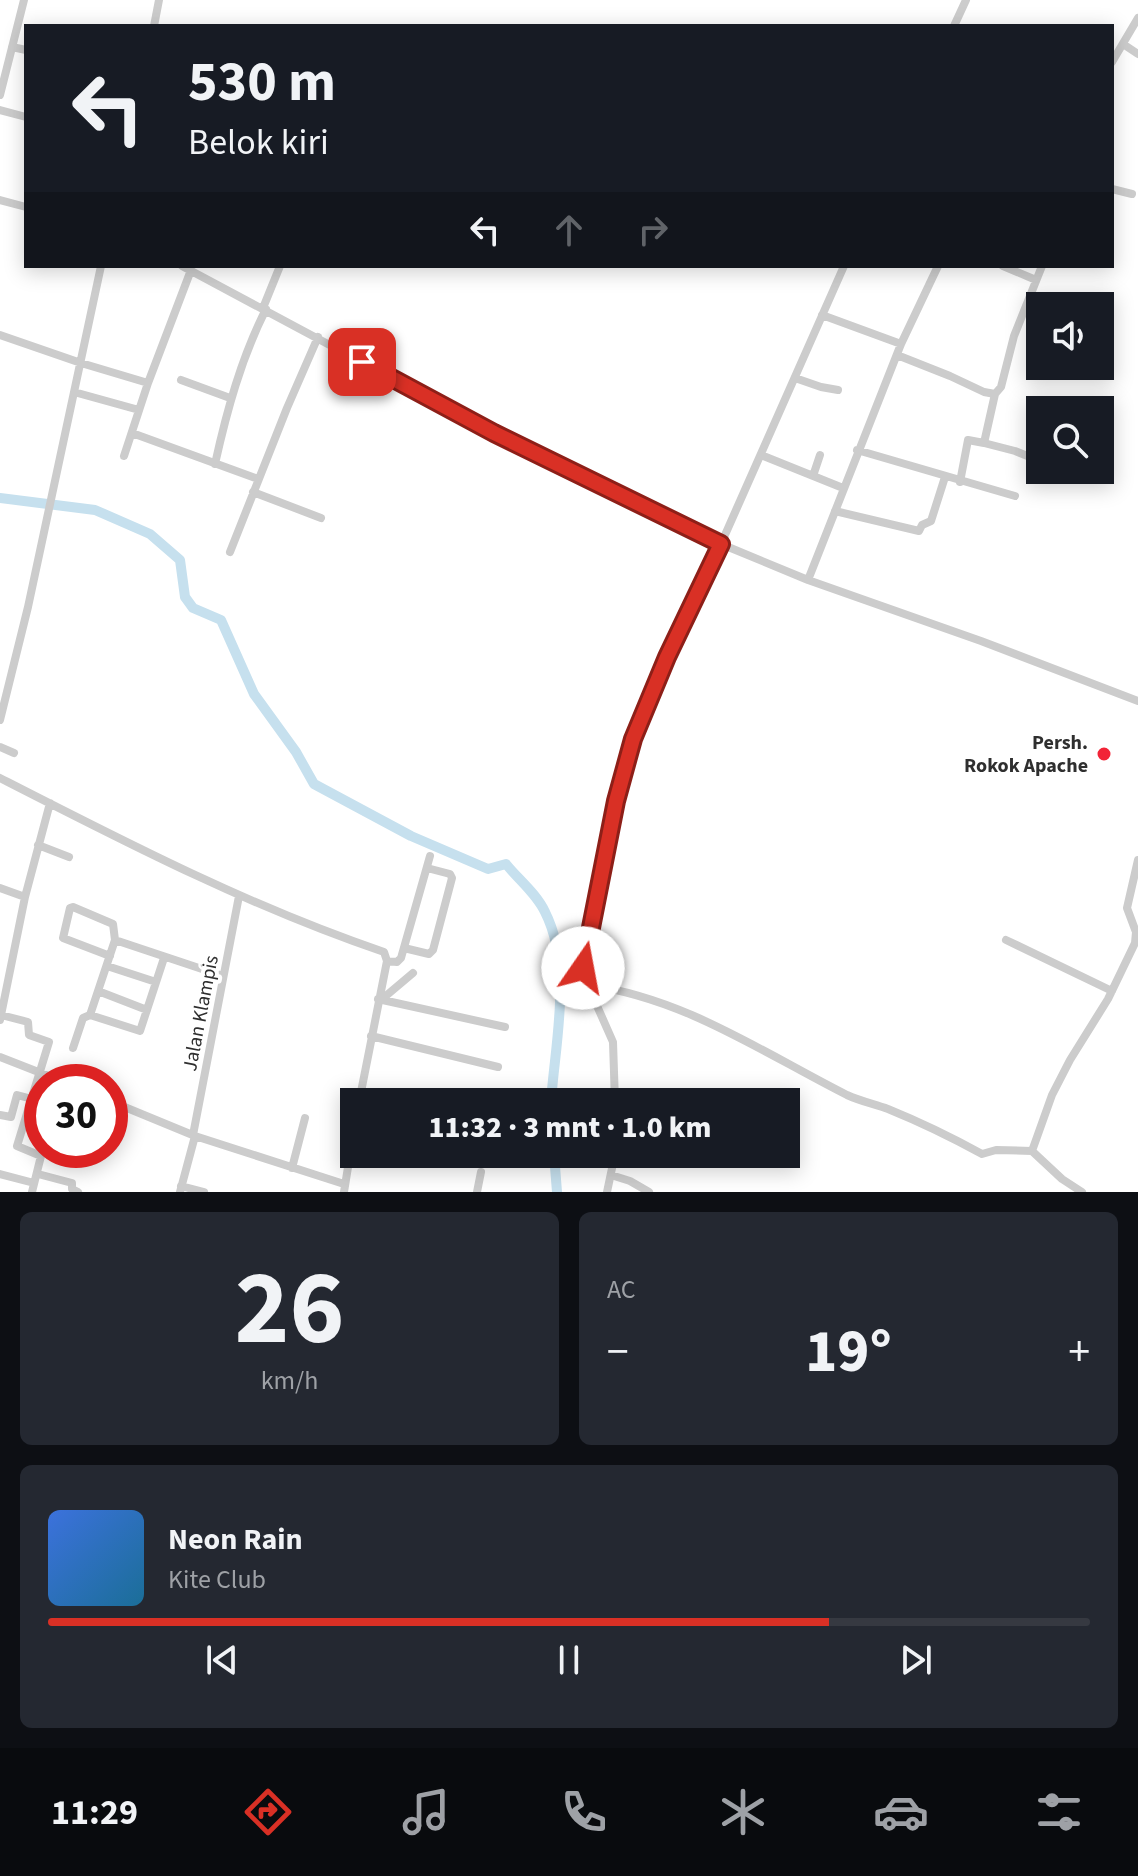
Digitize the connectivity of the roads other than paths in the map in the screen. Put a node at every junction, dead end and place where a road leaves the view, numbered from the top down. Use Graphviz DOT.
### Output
graph roads {
  1 [pos="24,0"];
  2 [pos="159,0"];
  3 [pos="966,0"];
  4 [pos="1138,18"];
  5 [pos="154,24"];
  6 [pos="955,24"];
  7 [pos="1123,44"];
  8 [pos="12,47"];
  9 [pos="24,50"];
  10 [pos="1138,54"];
  11 [pos="1114,59"];
  12 [pos="0,95"];
  13 [pos="0,110"];
  14 [pos="24,116"];
  15 [pos="1114,190"];
  16 [pos="1132,194"];
  17 [pos="0,200"];
  18 [pos="24,206"];
  19 [pos="101,268"];
  20 [pos="187,268"];
  21 [pos="279,268"];
  22 [pos="843,268"];
  23 [pos="937,268"];
  24 [pos="1008,268"];
  25 [pos="1041,268"];
  26 [pos="1036,280"];
  27 [pos="264,308"];
  28 [pos="822,315"];
  29 [pos="0,335"];
  30 [pos="318,337"];
  31 [pos="901,344"];
  32 [pos="897,355"];
  33 [pos="81,363"];
  34 [pos="795,378"];
  35 [pos="181,380"];
  36 [pos="148,383"];
  37 [pos="838,390"];
  38 [pos="74,392"];
  39 [pos="995,394"];
  40 [pos="230,398"];
  41 [pos="139,410"];
  42 [pos="132,433"];
  43 [pos="984,443"];
  44 [pos="857,450"];
  45 [pos="761,455"];
  46 [pos="820,455"];
  47 [pos="1026,455"];
  48 [pos="124,456"];
  49 [pos="215,464"];
  50 [pos="813,476"];
  51 [pos="945,477"];
  52 [pos="258,479"];
  53 [pos="960,482"];
  54 [pos="843,488"];
  55 [pos="253,492"];
  56 [pos="1015,496"];
  57 [pos="835,511"];
  58 [pos="321,518"];
  59 [pos="721,544"];
  60 [pos="230,552"];
  61 [pos="808,580"];
  62 [pos="1138,701"];
  63 [pos="0,720"];
  64 [pos="0,747"];
  65 [pos="14,753"];
  66 [pos="0,778"];
  67 [pos="50,803"];
  68 [pos="38,845"];
  69 [pos="430,856"];
  70 [pos="69,857"];
  71 [pos="1138,860"];
  72 [pos="427,868"];
  73 [pos="0,888"];
  74 [pos="239,896"];
  75 [pos="25,897"];
  76 [pos="115,940"];
  77 [pos="1006,940"];
  78 [pos="404,948"];
  79 [pos="110,956"];
  80 [pos="164,958"];
  81 [pos="387,961"];
  82 [pos="107,966"];
  83 [pos="4,973"];
  84 [pos="413,973"];
  85 [pos="223,976"];
  86 [pos="156,982"];
  87 [pos="588,985"];
  88 [pos="98,991"];
  89 [pos="1112,991"];
  90 [pos="380,1000"];
  91 [pos="147,1010"];
  92 [pos="90,1015"];
  93 [pos="0,1018"];
  94 [pos="505,1027"];
  95 [pos="371,1036"];
  96 [pos="73,1048"];
  97 [pos="0,1057"];
  98 [pos="42,1064"];
  99 [pos="24,1066"];
  100 [pos="498,1067"];
  101 [pos="362,1088"];
  102 [pos="615,1088"];
  103 [pos="24,1097"];
  104 [pos="128,1108"];
  105 [pos="0,1115"];
  106 [pos="305,1118"];
  107 [pos="24,1124"];
  108 [pos="194,1136"];
  109 [pos="24,1149"];
  110 [pos="1032,1151"];
  111 [pos="39,1168"];
  112 [pos="292,1168"];
  113 [pos="348,1168"];
  114 [pos="612,1168"];
  115 [pos="481,1172"];
  116 [pos="0,1174"];
  117 [pos="38,1174"];
  118 [pos="611,1175"];
  119 [pos="33,1188"];
  120 [pos="180,1189"];
  121 [pos="345,1189"];
  122 [pos="78,1192"];
  123 [pos="204,1192"];
  124 [pos="477,1192"];
  125 [pos="607,1192"];
  126 [pos="649,1192"];
  127 [pos="1082,1192"];
  1 -- 8 [label="street"];
  2 -- 5 [label="street"];
  3 -- 6 [label="street"];
  4 -- 7 [label="street"];
  7 -- 10 [label="street"];
  7 -- 11 [label="street"];
  8 -- 9 [label="street"];
  8 -- 12 [label="street"];
  13 -- 14 [label="street"];
  15 -- 16 [label="street"];
  17 -- 18 [label="street"];
  19 -- 33 [label="street"];
  20 -- 27 [label="street"];
  20 -- 36 [label="street"];
  21 -- 27 [label="street"];
  22 -- 28 [label="street"];
  23 -- 31 [label="street"];
  24 -- 26 [label="street"];
  25 -- 26 [label="street"];
  26 -- 39 [label="street"];
  27 -- 30 [label="street"];
  27 -- 40 [label="street"];
  28 -- 31 [label="street"];
  28 -- 34 [label="street"];
  29 -- 33 [label="street"];
  30 -- 52 [label="street"];
  30 -- 59 [label="street"];
  31 -- 32 [label="street"];
  32 -- 39 [label="street"];
  32 -- 44 [label="street"];
  33 -- 36 [label="street"];
  33 -- 38 [label="street"];
  34 -- 37 [label="street"];
  34 -- 45 [label="street"];
  35 -- 40 [label="street"];
  36 -- 41 [label="street"];
  38 -- 41 [label="street"];
  38 -- 63 [label="street"];
  39 -- 43 [label="street"];
  40 -- 49 [label="street"];
  41 -- 42 [label="street"];
  42 -- 48 [label="street"];
  42 -- 49 [label="street"];
  43 -- 47 [label="street"];
  43 -- 53 [label="street"];
  44 -- 51 [label="street"];
  44 -- 54 [label="street"];
  45 -- 50 [label="street"];
  45 -- 59 [label="street"];
  46 -- 50 [label="street"];
  49 -- 52 [label="street"];
  50 -- 54 [label="street"];
  51 -- 53 [label="street"];
  51 -- 57 [label="street"];
  52 -- 55 [label="street"];
  53 -- 56 [label="street"];
  54 -- 57 [label="street"];
  55 -- 58 [label="street"];
  55 -- 60 [label="street"];
  57 -- 61 [label="street"];
  59 -- 61 [label="street"];
  59 -- 87 [label="street"];
  61 -- 62 [label="street"];
  64 -- 65 [label="street"];
  66 -- 67 [label="street"];
  67 -- 68 [label="street"];
  67 -- 74 [label="street"];
  68 -- 70 [label="street"];
  68 -- 75 [label="street"];
  69 -- 72 [label="street"];
  71 -- 89 [label="street"];
  72 -- 78 [label="street"];
  72 -- 78 [label="street"];
  73 -- 75 [label="street"];
  74 -- 81 [label="street"];
  74 -- 85 [label="street, Jalan Klampis"];
  75 -- 83 [label="street"];
  76 -- 79 [label="street"];
  76 -- 79 [label="street"];
  76 -- 80 [label="street"];
  77 -- 89 [label="street"];
  78 -- 81 [label="street"];
  79 -- 82 [label="street"];
  80 -- 85 [label="street"];
  80 -- 86 [label="street"];
  81 -- 90 [label="street"];
  82 -- 86 [label="street"];
  82 -- 88 [label="street"];
  83 -- 93 [label="street"];
  84 -- 90 [label="street"];
  85 -- 108 [label="street, Jalan Klampis"];
  86 -- 91 [label="street"];
  87 -- 102 [label="street"];
  87 -- 110 [label="street"];
  88 -- 91 [label="street"];
  88 -- 92 [label="street"];
  89 -- 110 [label="street"];
  90 -- 94 [label="street"];
  90 -- 95 [label="street"];
  91 -- 92 [label="street"];
  92 -- 96 [label="street"];
  93 -- 98 [label="street"];
  95 -- 100 [label="street"];
  95 -- 101 [label="street"];
  97 -- 99 [label="street"];
  103 -- 105 [label="street"];
  104 -- 108 [label="street"];
  106 -- 112 [label="street"];
  107 -- 109 [label="street"];
  108 -- 112 [label="street"];
  108 -- 120 [label="street, Jalan Klampis"];
  110 -- 127 [label="street"];
  111 -- 117 [label="street"];
  112 -- 121 [label="street"];
  113 -- 121 [label="street"];
  114 -- 118 [label="street"];
  115 -- 124 [label="street"];
  116 -- 119 [label="street"];
  117 -- 119 [label="street"];
  117 -- 122 [label="street"];
  118 -- 125 [label="street"];
  118 -- 126 [label="street"];
  120 -- 123 [label="street"];
}
